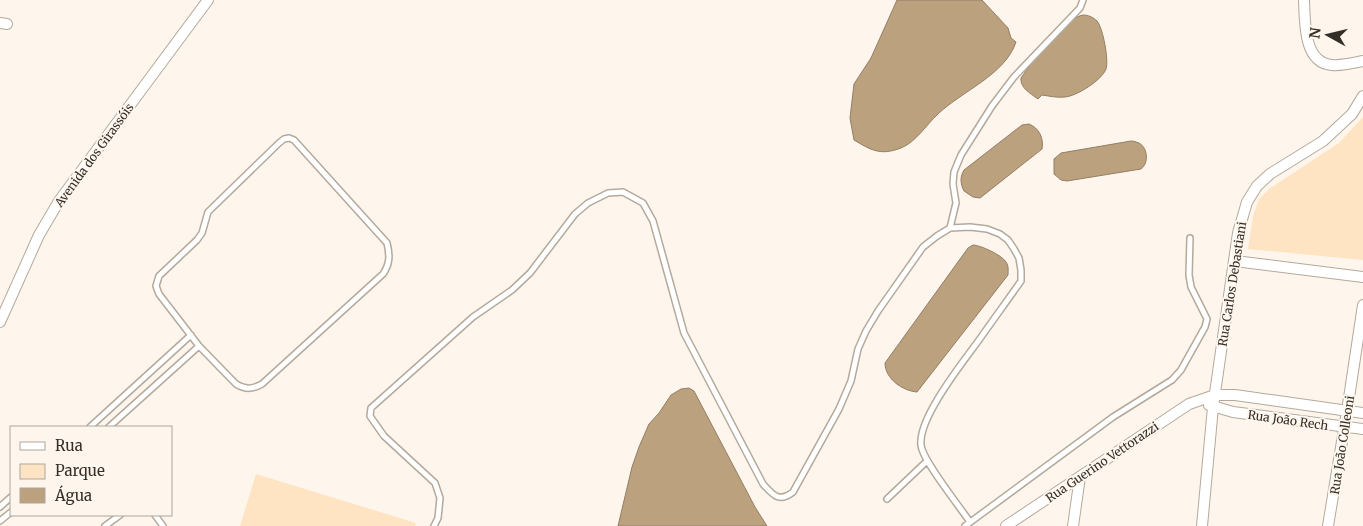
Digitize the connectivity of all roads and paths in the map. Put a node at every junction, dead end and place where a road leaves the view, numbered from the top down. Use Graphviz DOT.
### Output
graph roads {
  1 [pos="208,0"];
  2 [pos="1083,0"];
  3 [pos="1304,0"];
  4 [pos="1363,61"];
  5 [pos="1363,96"];
  6 [pos="950,228"];
  7 [pos="1190,238"];
  8 [pos="1235,261"];
  9 [pos="1363,277"];
  10 [pos="1363,305"];
  11 [pos="0,322"];
  12 [pos="191,335"];
  13 [pos="199,346"];
  14 [pos="1215,395"];
  15 [pos="1199,402"];
  16 [pos="1213,407"];
  17 [pos="1347,411"];
  18 [pos="1363,414"];
  19 [pos="91,426"];
  20 [pos="110,426"];
  21 [pos="1344,427"];
  22 [pos="1363,429"];
  23 [pos="927,461"];
  24 [pos="1080,477"];
  25 [pos="10,498"];
  26 [pos="887,499"];
  27 [pos="0,507"];
  28 [pos="10,513"];
  29 [pos="119,516"];
  30 [pos="0,521"];
  31 [pos="970,522"];
  32 [pos="105,526"];
  33 [pos="434,526"];
  34 [pos="964,526"];
  35 [pos="1006,526"];
  36 [pos="1073,526"];
  37 [pos="1202,526"];
  38 [pos="1328,526"];
  1 -- 11 [label="street, Avenida dos Girassóis"];
  2 -- 6 [label="lane"];
  3 -- 4 [label="street"];
  5 -- 8 [label="street, Rua Carlos Debastiani"];
  6 -- 23 [label="lane"];
  6 -- 33 [label="lane"];
  7 -- 31 [label="lane"];
  8 -- 9 [label="street"];
  8 -- 14 [label="street, Rua Carlos Debastiani"];
  10 -- 17 [label="street, Rua João Colleoni"];
  12 -- 13 [label="lane"];
  12 -- 13 [label="lane"];
  12 -- 19 [label="lane"];
  13 -- 20 [label="lane"];
  14 -- 15 [label="street, Rua Guerino Vettorazzi"];
  14 -- 16 [label="street, Rua Carlos Debastiani"];
  14 -- 17 [label="street, Rua João Rech"];
  15 -- 16 [label="street"];
  15 -- 24 [label="street, Rua Guerino Vettorazzi"];
  16 -- 21 [label="street, Rua João Rech"];
  16 -- 37 [label="street, Rua Carlos Debastiani"];
  17 -- 18 [label="street, Rua João Rech"];
  17 -- 21 [label="street, Rua João Colleoni"];
  21 -- 22 [label="street, Rua João Rech"];
  21 -- 38 [label="street, Rua João Colleoni"];
  23 -- 26 [label="lane"];
  23 -- 31 [label="lane"];
  24 -- 35 [label="street, Rua Guerino Vettorazzi"];
  24 -- 36 [label="street"];
  25 -- 27 [label="lane"];
  28 -- 30 [label="lane"];
  29 -- 32 [label="lane"];
  31 -- 34 [label="lane"];
}
